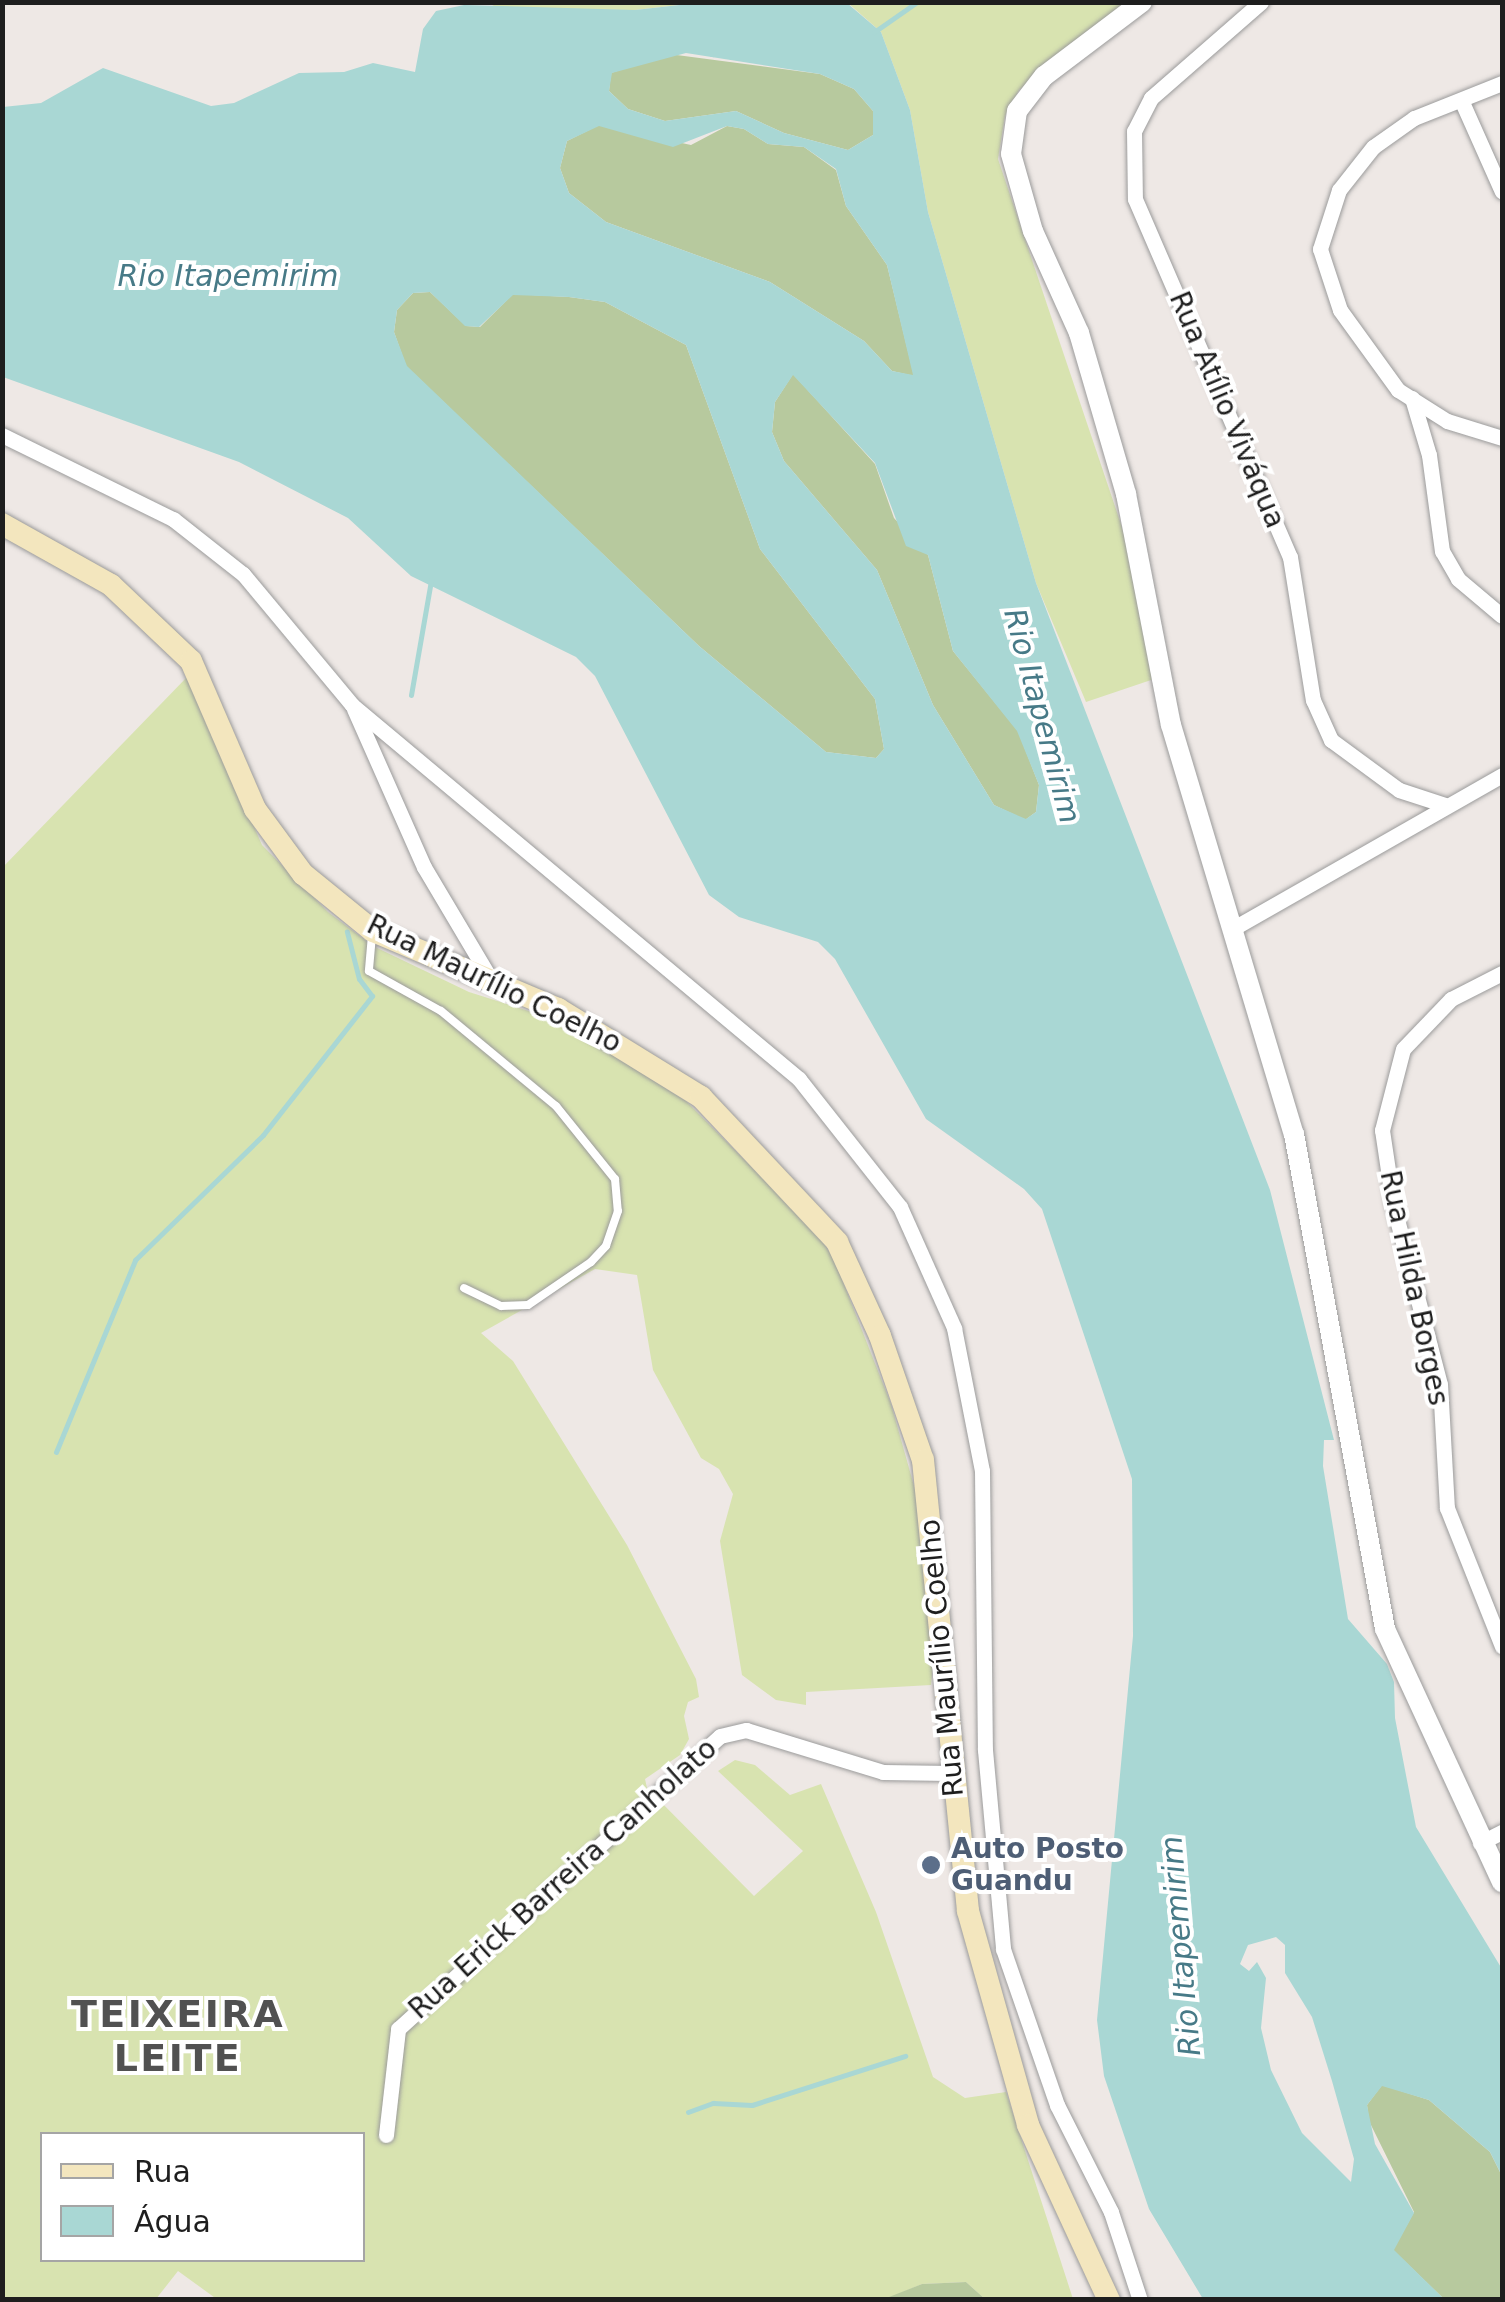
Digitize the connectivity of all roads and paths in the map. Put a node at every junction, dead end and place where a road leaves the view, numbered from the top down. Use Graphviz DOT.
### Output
graph roads {
  1 [pos="1142,2"];
  2 [pos="1261,2"];
  3 [pos="1502,82"];
  4 [pos="1462,102"];
  5 [pos="1502,192"];
  6 [pos="1412,398"];
  7 [pos="2,435"];
  8 [pos="1502,438"];
  9 [pos="2,524"];
  10 [pos="1502,616"];
  11 [pos="352,705"];
  12 [pos="1502,775"];
  13 [pos="1445,805"];
  14 [pos="1232,929"];
  15 [pos="373,931"];
  16 [pos="1502,973"];
  17 [pos="492,982"];
  18 [pos="464,1288"];
  19 [pos="1502,1646"];
  20 [pos="950,1773"];
  21 [pos="1502,1832"];
  22 [pos="1480,1843"];
  23 [pos="1502,1882"];
  24 [pos="386,2135"];
  25 [pos="1109,2300"];
  26 [pos="1140,2300"];
  1 -- 14 [label="street"];
  2 -- 13 [label="street, Rua Atílio Viváqua"];
  3 -- 4 [label="street"];
  4 -- 5 [label="street"];
  4 -- 6 [label="street"];
  6 -- 8 [label="street"];
  6 -- 10 [label="street"];
  7 -- 11 [label="street"];
  9 -- 15 [label="main road, Rua Maurílio Coelho"];
  11 -- 17 [label="street"];
  11 -- 26 [label="street"];
  12 -- 13 [label="street"];
  13 -- 14 [label="street"];
  14 -- 22 [label="street"];
  15 -- 17 [label="main road, Rua Maurílio Coelho"];
  15 -- 18 [label="lane"];
  16 -- 19 [label="street, Rua Hilda Borges"];
  17 -- 20 [label="main road, Rua Maurílio Coelho"];
  20 -- 24 [label="street, Rua Erick Barreira Canholato"];
  20 -- 25 [label="main road, Rua Maurílio Coelho"];
  21 -- 22 [label="street"];
  22 -- 23 [label="street"];
}
